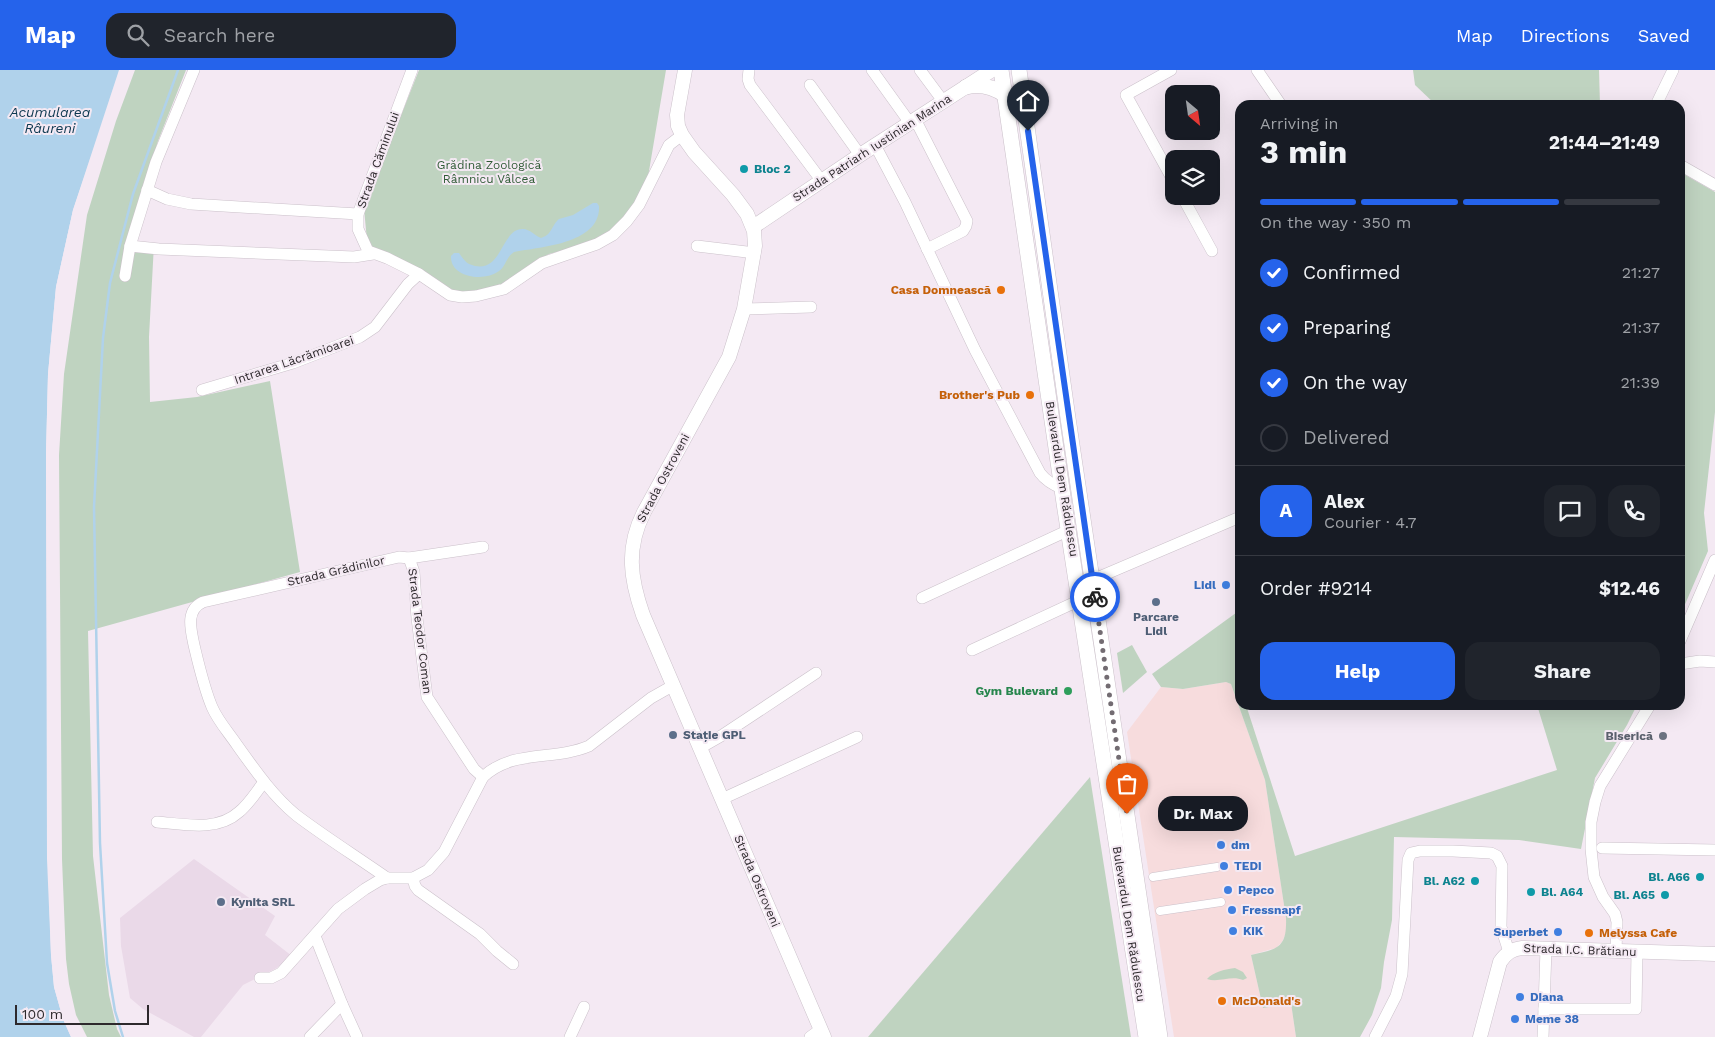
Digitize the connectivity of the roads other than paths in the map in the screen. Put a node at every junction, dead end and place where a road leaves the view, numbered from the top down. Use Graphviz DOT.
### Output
graph roads {
  1 [pos="194,70"];
  2 [pos="412,70"];
  3 [pos="685,70"];
  4 [pos="749,70"];
  5 [pos="872,70"];
  6 [pos="920,70"];
  7 [pos="992,70"];
  8 [pos="1002,70"];
  9 [pos="1017,70"];
  10 [pos="1171,70"];
  11 [pos="1258,70"];
  12 [pos="1673,70"];
  13 [pos="810,85"];
  14 [pos="966,87"];
  15 [pos="1005,95"];
  16 [pos="1278,100"];
  17 [pos="1658,100"];
  18 [pos="943,101"];
  19 [pos="912,121"];
  20 [pos="682,135"];
  21 [pos="875,145"];
  22 [pos="860,155"];
  23 [pos="1165,166"];
  24 [pos="1685,168"];
  25 [pos="821,180"];
  26 [pos="1715,185"];
  27 [pos="147,190"];
  28 [pos="1187,205"];
  29 [pos="358,214"];
  30 [pos="753,227"];
  31 [pos="130,246"];
  32 [pos="697,246"];
  33 [pos="928,249"];
  34 [pos="1212,251"];
  35 [pos="370,252"];
  36 [pos="755,253"];
  37 [pos="419,274"];
  38 [pos="126,276"];
  39 [pos="811,307"];
  40 [pos="744,309"];
  41 [pos="202,390"];
  42 [pos="1063,488"];
  43 [pos="1235,519"];
  44 [pos="1069,530"];
  45 [pos="483,547"];
  46 [pos="409,558"];
  47 [pos="1715,560"];
  48 [pos="1092,580"];
  49 [pos="922,598"];
  50 [pos="1080,600"];
  51 [pos="1685,629"];
  52 [pos="972,650"];
  53 [pos="1715,662"];
  54 [pos="1685,663"];
  55 [pos="816,673"];
  56 [pos="674,685"];
  57 [pos="1647,710"];
  58 [pos="857,737"];
  59 [pos="1109,741"];
  60 [pos="700,748"];
  61 [pos="483,777"];
  62 [pos="264,782"];
  63 [pos="722,799"];
  64 [pos="157,822"];
  65 [pos="1602,848"];
  66 [pos="1715,850"];
  67 [pos="1216,867"];
  68 [pos="1153,877"];
  69 [pos="387,878"];
  70 [pos="413,878"];
  71 [pos="1221,902"];
  72 [pos="1160,911"];
  73 [pos="315,936"];
  74 [pos="1546,949"];
  75 [pos="1616,951"];
  76 [pos="1509,952"];
  77 [pos="1637,952"];
  78 [pos="1715,954"];
  79 [pos="514,964"];
  80 [pos="260,978"];
  81 [pos="342,1004"];
  82 [pos="584,1007"];
  83 [pos="1544,1009"];
  84 [pos="818,1034"];
  85 [pos="310,1037"];
  86 [pos="357,1037"];
  87 [pos="570,1037"];
  88 [pos="1146,1037"];
  89 [pos="1160,1037"];
  90 [pos="1376,1037"];
  91 [pos="1480,1037"];
  92 [pos="1543,1037"];
  1 -- 27 [label="street"];
  2 -- 29 [label="street, Strada Căminului"];
  3 -- 20 [label="street, Strada Ostroveni"];
  4 -- 25 [label="street"];
  5 -- 19 [label="street"];
  6 -- 18 [label="street"];
  7 -- 14 [label="street, Strada Patriarh Iustinian Marina"];
  8 -- 9 [label="main road, Bulevardul Dem Rădulescu"];
  8 -- 15 [label="main road, Bulevardul Dem Rădulescu"];
  9 -- 48 [label="main road, Bulevardul Dem Rădulescu"];
  10 -- 23 [label="street"];
  11 -- 16 [label="street"];
  12 -- 17 [label="street"];
  13 -- 22 [label="street"];
  14 -- 15 [label="main road"];
  14 -- 18 [label="street, Strada Patriarh Iustinian Marina"];
  15 -- 42 [label="main road, Bulevardul Dem Rădulescu"];
  18 -- 19 [label="street, Strada Patriarh Iustinian Marina"];
  19 -- 21 [label="street, Strada Patriarh Iustinian Marina"];
  19 -- 33 [label="street"];
  20 -- 30 [label="street, Strada Ostroveni"];
  20 -- 37 [label="street"];
  21 -- 22 [label="street, Strada Patriarh Iustinian Marina"];
  21 -- 33 [label="street"];
  22 -- 25 [label="street, Strada Patriarh Iustinian Marina"];
  24 -- 26 [label="street"];
  25 -- 30 [label="street, Strada Patriarh Iustinian Marina"];
  27 -- 29 [label="street"];
  27 -- 31 [label="street"];
  28 -- 34 [label="street"];
  29 -- 35 [label="street, Strada Căminului"];
  30 -- 36 [label="street, Strada Ostroveni"];
  31 -- 35 [label="street"];
  31 -- 38 [label="street"];
  32 -- 36 [label="street"];
  33 -- 42 [label="street"];
  35 -- 37 [label="street"];
  36 -- 40 [label="street, Strada Ostroveni"];
  37 -- 41 [label="street, Intrarea Lăcrămioarei"];
  39 -- 40 [label="street"];
  40 -- 56 [label="street, Strada Ostroveni"];
  42 -- 44 [label="main road, Bulevardul Dem Rădulescu"];
  43 -- 48 [label="street"];
  44 -- 49 [label="street"];
  44 -- 50 [label="main road, Bulevardul Dem Rădulescu"];
  45 -- 46 [label="street, Strada Grădinilor"];
  46 -- 61 [label="street, Strada Teodor Coman"];
  46 -- 62 [label="street, Strada Grădinilor"];
  47 -- 51 [label="street"];
  48 -- 59 [label="main road, Bulevardul Dem Rădulescu"];
  50 -- 52 [label="street"];
  50 -- 59 [label="main road, Bulevardul Dem Rădulescu"];
  53 -- 54 [label="street"];
  55 -- 60 [label="street"];
  56 -- 60 [label="street, Strada Ostroveni"];
  56 -- 61 [label="street"];
  57 -- 75 [label="street"];
  58 -- 63 [label="street"];
  59 -- 88 [label="main road, Bulevardul Dem Rădulescu"];
  59 -- 89 [label="main road, Bulevardul Dem Rădulescu"];
  60 -- 63 [label="street, Strada Ostroveni"];
  61 -- 70 [label="street"];
  62 -- 64 [label="street"];
  62 -- 69 [label="street"];
  63 -- 84 [label="street, Strada Ostroveni"];
  65 -- 66 [label="street"];
  67 -- 68 [label="street"];
  69 -- 70 [label="street"];
  69 -- 73 [label="street"];
  70 -- 79 [label="street"];
  71 -- 72 [label="street"];
  73 -- 80 [label="street"];
  73 -- 81 [label="street"];
  74 -- 75 [label="street, Strada I.C. Brătianu"];
  74 -- 76 [label="street, Strada I.C. Brătianu"];
  74 -- 83 [label="street"];
  75 -- 77 [label="street, Strada I.C. Brătianu"];
  76 -- 90 [label="street, Strada I.C. Brătianu"];
  76 -- 91 [label="street"];
  77 -- 78 [label="street, Strada I.C. Brătianu"];
  77 -- 83 [label="street"];
  81 -- 85 [label="street"];
  81 -- 86 [label="street"];
  82 -- 87 [label="street"];
  83 -- 92 [label="street"];
}
